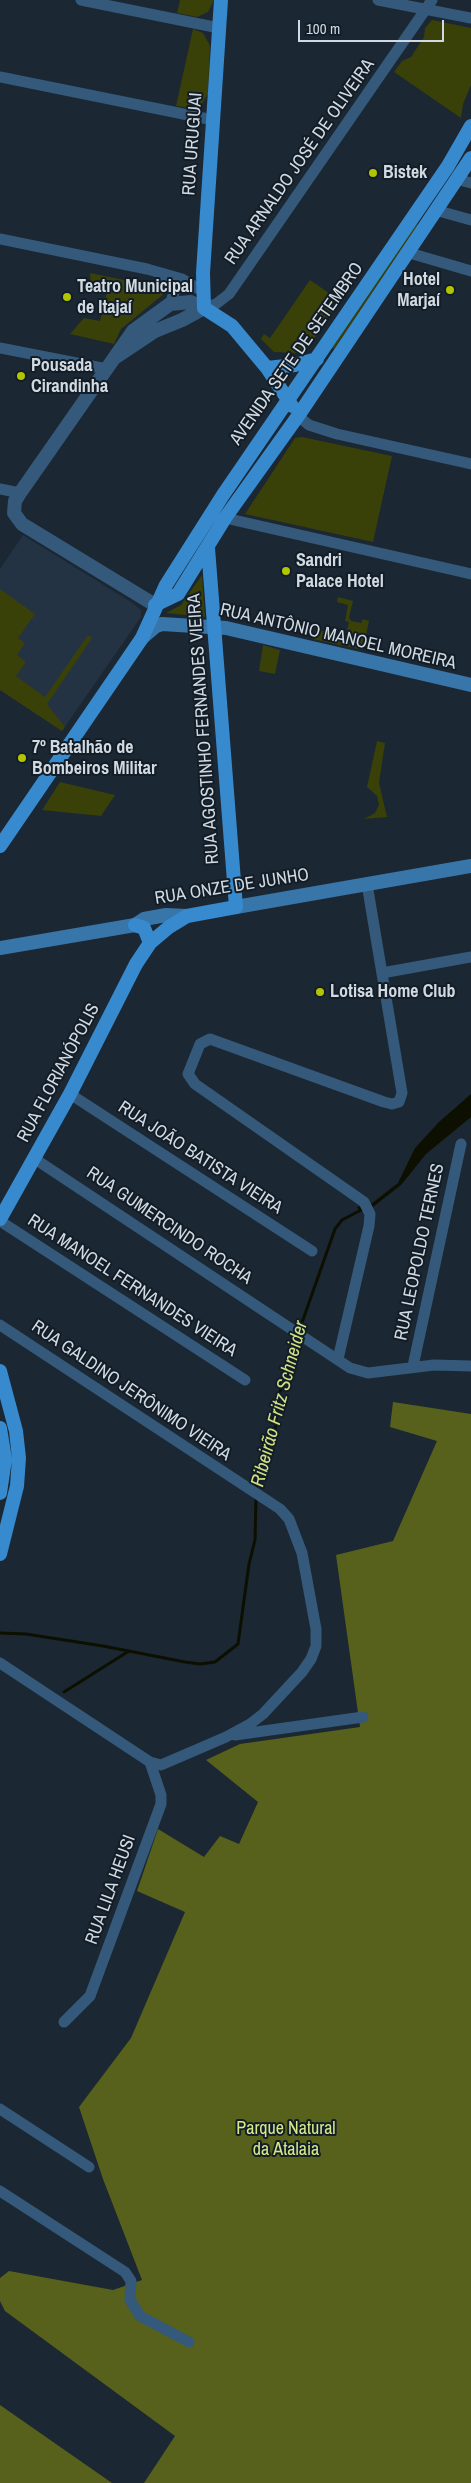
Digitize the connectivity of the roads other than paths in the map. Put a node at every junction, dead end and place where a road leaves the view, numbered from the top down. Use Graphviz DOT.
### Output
graph roads {
  1 [pos="81,0"];
  2 [pos="221,0"];
  3 [pos="378,0"];
  4 [pos="429,5"];
  5 [pos="471,18"];
  6 [pos="219,28"];
  7 [pos="0,77"];
  8 [pos="213,120"];
  9 [pos="471,126"];
  10 [pos="471,158"];
  11 [pos="456,179"];
  12 [pos="471,183"];
  13 [pos="435,210"];
  14 [pos="471,220"];
  15 [pos="0,240"];
  16 [pos="406,252"];
  17 [pos="471,271"];
  18 [pos="160,273"];
  19 [pos="202,291"];
  20 [pos="170,304"];
  21 [pos="204,308"];
  22 [pos="0,348"];
  23 [pos="116,357"];
  24 [pos="316,359"];
  25 [pos="267,368"];
  26 [pos="107,369"];
  27 [pos="289,400"];
  28 [pos="298,416"];
  29 [pos="471,464"];
  30 [pos="0,489"];
  31 [pos="20,493"];
  32 [pos="225,518"];
  33 [pos="208,548"];
  34 [pos="471,574"];
  35 [pos="155,605"];
  36 [pos="216,627"];
  37 [pos="142,638"];
  38 [pos="471,686"];
  39 [pos="0,846"];
  40 [pos="471,866"];
  41 [pos="367,884"];
  42 [pos="236,907"];
  43 [pos="188,916"];
  44 [pos="135,925"];
  45 [pos="150,944"];
  46 [pos="0,948"];
  47 [pos="471,957"];
  48 [pos="382,973"];
  49 [pos="70,1094"];
  50 [pos="461,1144"];
  51 [pos="35,1159"];
  52 [pos="0,1220"];
  53 [pos="312,1251"];
  54 [pos="0,1325"];
  55 [pos="338,1359"];
  56 [pos="413,1366"];
  57 [pos="471,1366"];
  58 [pos="0,1371"];
  59 [pos="245,1380"];
  60 [pos="0,1428"];
  61 [pos="2,1459"];
  62 [pos="0,1493"];
  63 [pos="0,1554"];
  64 [pos="0,1664"];
  65 [pos="363,1717"];
  66 [pos="226,1737"];
  67 [pos="150,1762"];
  68 [pos="64,2022"];
  69 [pos="0,2109"];
  70 [pos="89,2167"];
  71 [pos="0,2191"];
  72 [pos="189,2342"];
  1 -- 6 [label="street"];
  2 -- 6 [label="main road, RUA URUGUAI"];
  3 -- 4 [label="street"];
  4 -- 5 [label="street"];
  4 -- 21 [label="street, RUA ARNALDO JOSÉ DE OLIVEIRA"];
  6 -- 8 [label="main road, RUA URUGUAI"];
  7 -- 8 [label="street"];
  8 -- 19 [label="main road, RUA URUGUAI"];
  9 -- 24 [label="main road, AVENIDA SETE DE SETEMBRO"];
  10 -- 11 [label="main road, AVENIDA SETE DE SETEMBRO"];
  11 -- 12 [label="street"];
  11 -- 13 [label="main road, AVENIDA SETE DE SETEMBRO"];
  13 -- 14 [label="street"];
  13 -- 16 [label="main road, AVENIDA SETE DE SETEMBRO"];
  15 -- 18 [label="street"];
  16 -- 17 [label="street"];
  16 -- 28 [label="main road, AVENIDA SETE DE SETEMBRO"];
  18 -- 19 [label="street"];
  18 -- 20 [label="street"];
  19 -- 21 [label="main road, RUA URUGUAI"];
  20 -- 21 [label="street"];
  20 -- 23 [label="street"];
  21 -- 23 [label="street"];
  21 -- 25 [label="main road"];
  22 -- 26 [label="street"];
  23 -- 26 [label="street"];
  24 -- 25 [label="main road"];
  24 -- 27 [label="main road, AVENIDA SETE DE SETEMBRO"];
  25 -- 27 [label="main road"];
  26 -- 31 [label="street"];
  27 -- 28 [label="main road"];
  27 -- 35 [label="main road, AVENIDA SETE DE SETEMBRO"];
  28 -- 29 [label="street"];
  28 -- 32 [label="main road, AVENIDA SETE DE SETEMBRO"];
  30 -- 31 [label="street"];
  31 -- 35 [label="street"];
  32 -- 33 [label="main road, AVENIDA SETE DE SETEMBRO"];
  32 -- 34 [label="street"];
  33 -- 35 [label="main road, AVENIDA SETE DE SETEMBRO"];
  33 -- 36 [label="main road, RUA AGOSTINHO FERNANDES VIEIRA"];
  35 -- 37 [label="main road, AVENIDA SETE DE SETEMBRO"];
  36 -- 37 [label="main road, RUA ANTÔNIO MANOEL MOREIRA"];
  36 -- 38 [label="main road, RUA ANTÔNIO MANOEL MOREIRA"];
  36 -- 42 [label="main road, RUA AGOSTINHO FERNANDES VIEIRA"];
  37 -- 39 [label="main road, AVENIDA SETE DE SETEMBRO"];
  40 -- 41 [label="main road, RUA ONZE DE JUNHO"];
  41 -- 42 [label="main road, RUA ONZE DE JUNHO"];
  41 -- 48 [label="street"];
  42 -- 43 [label="main road, RUA ONZE DE JUNHO"];
  43 -- 44 [label="main road, RUA ONZE DE JUNHO"];
  43 -- 45 [label="main road, RUA FLORIANÓPOLIS"];
  44 -- 45 [label="main road"];
  44 -- 46 [label="main road, RUA ONZE DE JUNHO"];
  45 -- 49 [label="main road, RUA FLORIANÓPOLIS"];
  47 -- 48 [label="street"];
  48 -- 55 [label="street"];
  49 -- 51 [label="main road, RUA FLORIANÓPOLIS"];
  49 -- 53 [label="street, RUA JOÃO BATISTA VIEIRA"];
  50 -- 56 [label="street, RUA LEOPOLDO TERNES"];
  51 -- 52 [label="main road, RUA FLORIANÓPOLIS"];
  51 -- 55 [label="street, RUA GUMERCINDO ROCHA"];
  52 -- 59 [label="street, RUA MANOEL FERNANDES VIEIRA"];
  54 -- 66 [label="street, RUA GALDINO JERÔNIMO VIEIRA"];
  55 -- 56 [label="street, RUA GUMERCINDO ROCHA"];
  56 -- 57 [label="street, RUA GUMERCINDO ROCHA"];
  58 -- 63 [label="main road"];
  60 -- 61 [label="main road"];
  61 -- 62 [label="main road"];
  64 -- 67 [label="street"];
  65 -- 66 [label="street"];
  66 -- 67 [label="street"];
  67 -- 68 [label="street, RUA LILA HEUSI"];
  69 -- 70 [label="street"];
  71 -- 72 [label="street"];
}
